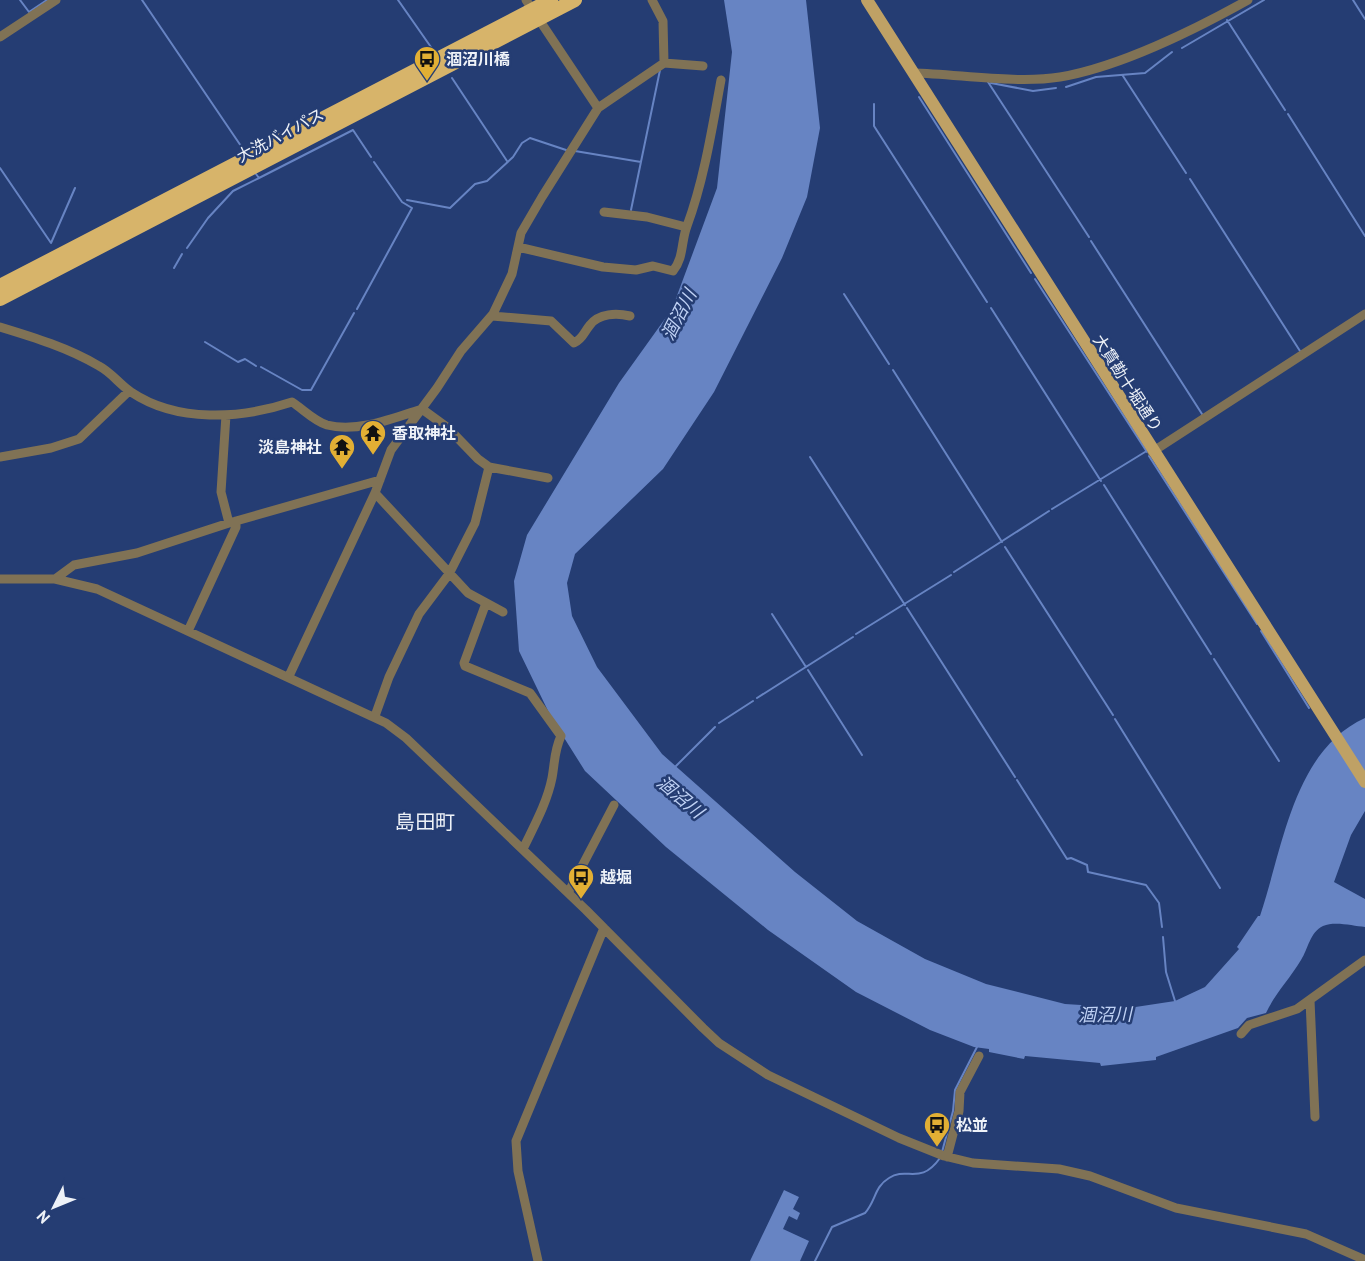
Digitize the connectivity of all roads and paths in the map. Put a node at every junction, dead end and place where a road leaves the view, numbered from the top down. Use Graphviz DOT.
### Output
graph roads {
  1 [pos="56,0"];
  2 [pos="551,0"];
  3 [pos="576,0"];
  4 [pos="652,0"];
  5 [pos="867,0"];
  6 [pos="1248,0"];
  7 [pos="532,10"];
  8 [pos="0,37"];
  9 [pos="664,63"];
  10 [pos="703,66"];
  11 [pos="913,73"];
  12 [pos="721,80"];
  13 [pos="598,108"];
  14 [pos="604,212"];
  15 [pos="686,227"];
  16 [pos="518,247"];
  17 [pos="0,286"];
  18 [pos="0,300"];
  19 [pos="492,315"];
  20 [pos="1365,315"];
  21 [pos="630,316"];
  22 [pos="0,327"];
  23 [pos="129,391"];
  24 [pos="422,409"];
  25 [pos="226,415"];
  26 [pos="1152,452"];
  27 [pos="0,457"];
  28 [pos="489,466"];
  29 [pos="548,478"];
  30 [pos="380,480"];
  31 [pos="375,493"];
  32 [pos="233,522"];
  33 [pos="449,574"];
  34 [pos="0,579"];
  35 [pos="55,579"];
  36 [pos="486,603"];
  37 [pos="503,612"];
  38 [pos="188,631"];
  39 [pos="289,676"];
  40 [pos="375,716"];
  41 [pos="1365,782"];
  42 [pos="614,805"];
  43 [pos="523,849"];
  44 [pos="568,893"];
  45 [pos="604,928"];
  46 [pos="1365,960"];
  47 [pos="1310,1000"];
  48 [pos="1241,1034"];
  49 [pos="979,1056"];
  50 [pos="1316,1117"];
  51 [pos="947,1157"];
  52 [pos="1365,1260"];
  53 [pos="538,1261"];
  1 -- 8 [label="street"];
  2 -- 7 [label="highway, 大洗バイパス"];
  3 -- 7 [label="highway, 大洗バイパス"];
  4 -- 9 [label="street"];
  5 -- 11 [label="main road, 大貫勘十堀通り"];
  6 -- 11 [label="street"];
  7 -- 13 [label="street"];
  7 -- 17 [label="highway, 大洗バイパス"];
  7 -- 18 [label="highway, 大洗バイパス"];
  9 -- 10 [label="street"];
  9 -- 13 [label="street"];
  11 -- 26 [label="main road, 大貫勘十堀通り"];
  12 -- 15 [label="street"];
  13 -- 16 [label="street"];
  14 -- 15 [label="street"];
  15 -- 16 [label="street"];
  16 -- 19 [label="street"];
  19 -- 21 [label="street"];
  19 -- 24 [label="street"];
  20 -- 26 [label="street"];
  22 -- 23 [label="street"];
  23 -- 25 [label="street"];
  23 -- 27 [label="street"];
  24 -- 25 [label="street"];
  24 -- 28 [label="street"];
  24 -- 30 [label="street"];
  25 -- 32 [label="street"];
  26 -- 41 [label="main road, 大貫勘十堀通り"];
  28 -- 29 [label="street"];
  28 -- 33 [label="street"];
  30 -- 31 [label="street"];
  30 -- 32 [label="street"];
  31 -- 33 [label="street"];
  31 -- 39 [label="street"];
  32 -- 35 [label="street"];
  32 -- 38 [label="street"];
  33 -- 36 [label="street"];
  33 -- 40 [label="street"];
  34 -- 35 [label="street"];
  35 -- 38 [label="street"];
  36 -- 37 [label="street"];
  36 -- 43 [label="street"];
  38 -- 39 [label="street"];
  39 -- 40 [label="street"];
  40 -- 43 [label="street"];
  42 -- 44 [label="street"];
  43 -- 44 [label="street"];
  44 -- 45 [label="street"];
  45 -- 51 [label="street"];
  45 -- 53 [label="street"];
  46 -- 47 [label="street"];
  47 -- 48 [label="street"];
  47 -- 50 [label="street"];
  49 -- 51 [label="street"];
  51 -- 52 [label="street"];
}
